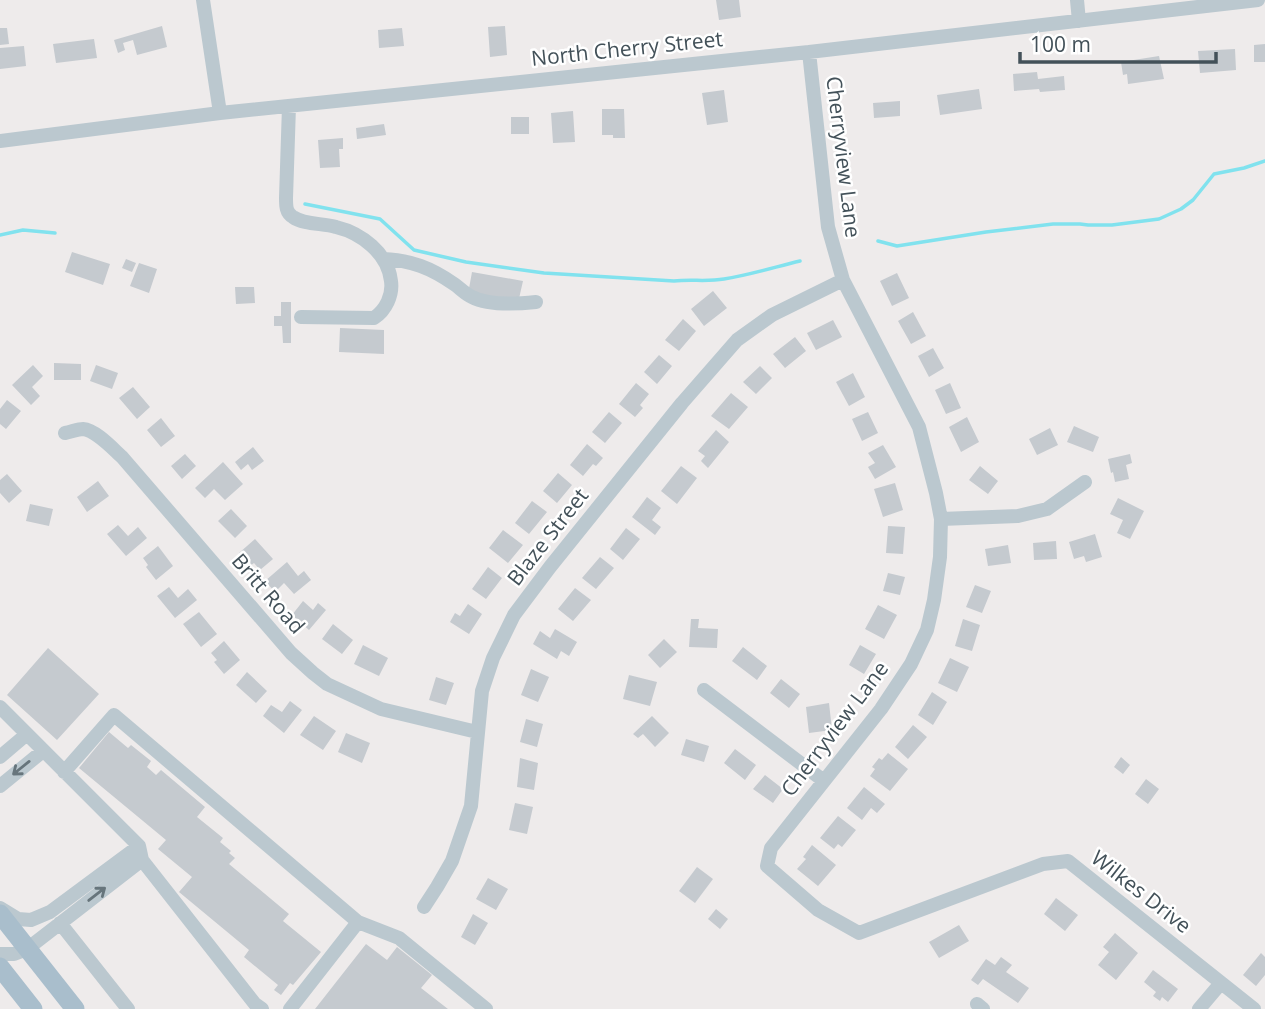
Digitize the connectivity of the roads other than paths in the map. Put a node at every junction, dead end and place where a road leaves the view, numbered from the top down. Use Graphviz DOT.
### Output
graph roads {
  1 [pos="202,0"];
  2 [pos="1077,0"];
  3 [pos="1258,0"];
  4 [pos="1079,21"];
  5 [pos="808,51"];
  6 [pos="289,106"];
  7 [pos="220,113"];
  8 [pos="0,141"];
  9 [pos="383,259"];
  10 [pos="843,280"];
  11 [pos="536,302"];
  12 [pos="301,317"];
  13 [pos="65,433"];
  14 [pos="1085,482"];
  15 [pos="941,519"];
  16 [pos="704,690"];
  17 [pos="0,707"];
  18 [pos="477,732"];
  19 [pos="27,734"];
  20 [pos="43,751"];
  21 [pos="0,757"];
  22 [pos="64,772"];
  23 [pos="824,781"];
  24 [pos="0,786"];
  25 [pos="140,853"];
  26 [pos="948,901"];
  27 [pos="424,907"];
  28 [pos="0,908"];
  29 [pos="0,914"];
  30 [pos="358,922"];
  31 [pos="60,923"];
  32 [pos="27,948"];
  33 [pos="0,954"];
  34 [pos="0,967"];
  35 [pos="1221,982"];
  36 [pos="256,1007"];
  37 [pos="33,1009"];
  38 [pos="75,1009"];
  39 [pos="128,1009"];
  40 [pos="290,1009"];
  41 [pos="486,1009"];
  42 [pos="1199,1009"];
  43 [pos="1254,1009"];
  1 -- 7 [label="street"];
  2 -- 4 [label="street"];
  3 -- 4 [label="street, North Cherry Street"];
  4 -- 5 [label="street, North Cherry Street"];
  5 -- 6 [label="street, North Cherry Street"];
  5 -- 10 [label="street, Cherryview Lane"];
  6 -- 7 [label="street, North Cherry Street"];
  6 -- 9 [label="street"];
  7 -- 8 [label="street, North Cherry Street"];
  9 -- 11 [label="street"];
  9 -- 12 [label="street"];
  10 -- 15 [label="street, Cherryview Lane"];
  10 -- 18 [label="street, Blaze Street"];
  13 -- 18 [label="street, Britt Road"];
  14 -- 15 [label="street"];
  15 -- 23 [label="street, Cherryview Lane"];
  16 -- 23 [label="street"];
  17 -- 19 [label="street"];
  18 -- 27 [label="street, Blaze Street"];
  19 -- 20 [label="street"];
  19 -- 21 [label="street"];
  20 -- 22 [label="street"];
  20 -- 24 [label="street, one-way"];
  22 -- 25 [label="street"];
  22 -- 30 [label="street"];
  23 -- 26 [label="street, Cherryview Lane"];
  25 -- 28 [label="street"];
  31 -- 25 [label="street, one-way"];
  25 -- 36 [label="street"];
  26 -- 35 [label="street, Wilkes Drive"];
  29 -- 32 [label="main road"];
  30 -- 40 [label="street"];
  30 -- 41 [label="street"];
  31 -- 32 [label="street"];
  31 -- 39 [label="street"];
  32 -- 33 [label="street"];
  32 -- 38 [label="main road"];
  34 -- 37 [label="main road"];
  35 -- 42 [label="street"];
  35 -- 43 [label="street, Wilkes Drive"];
}
